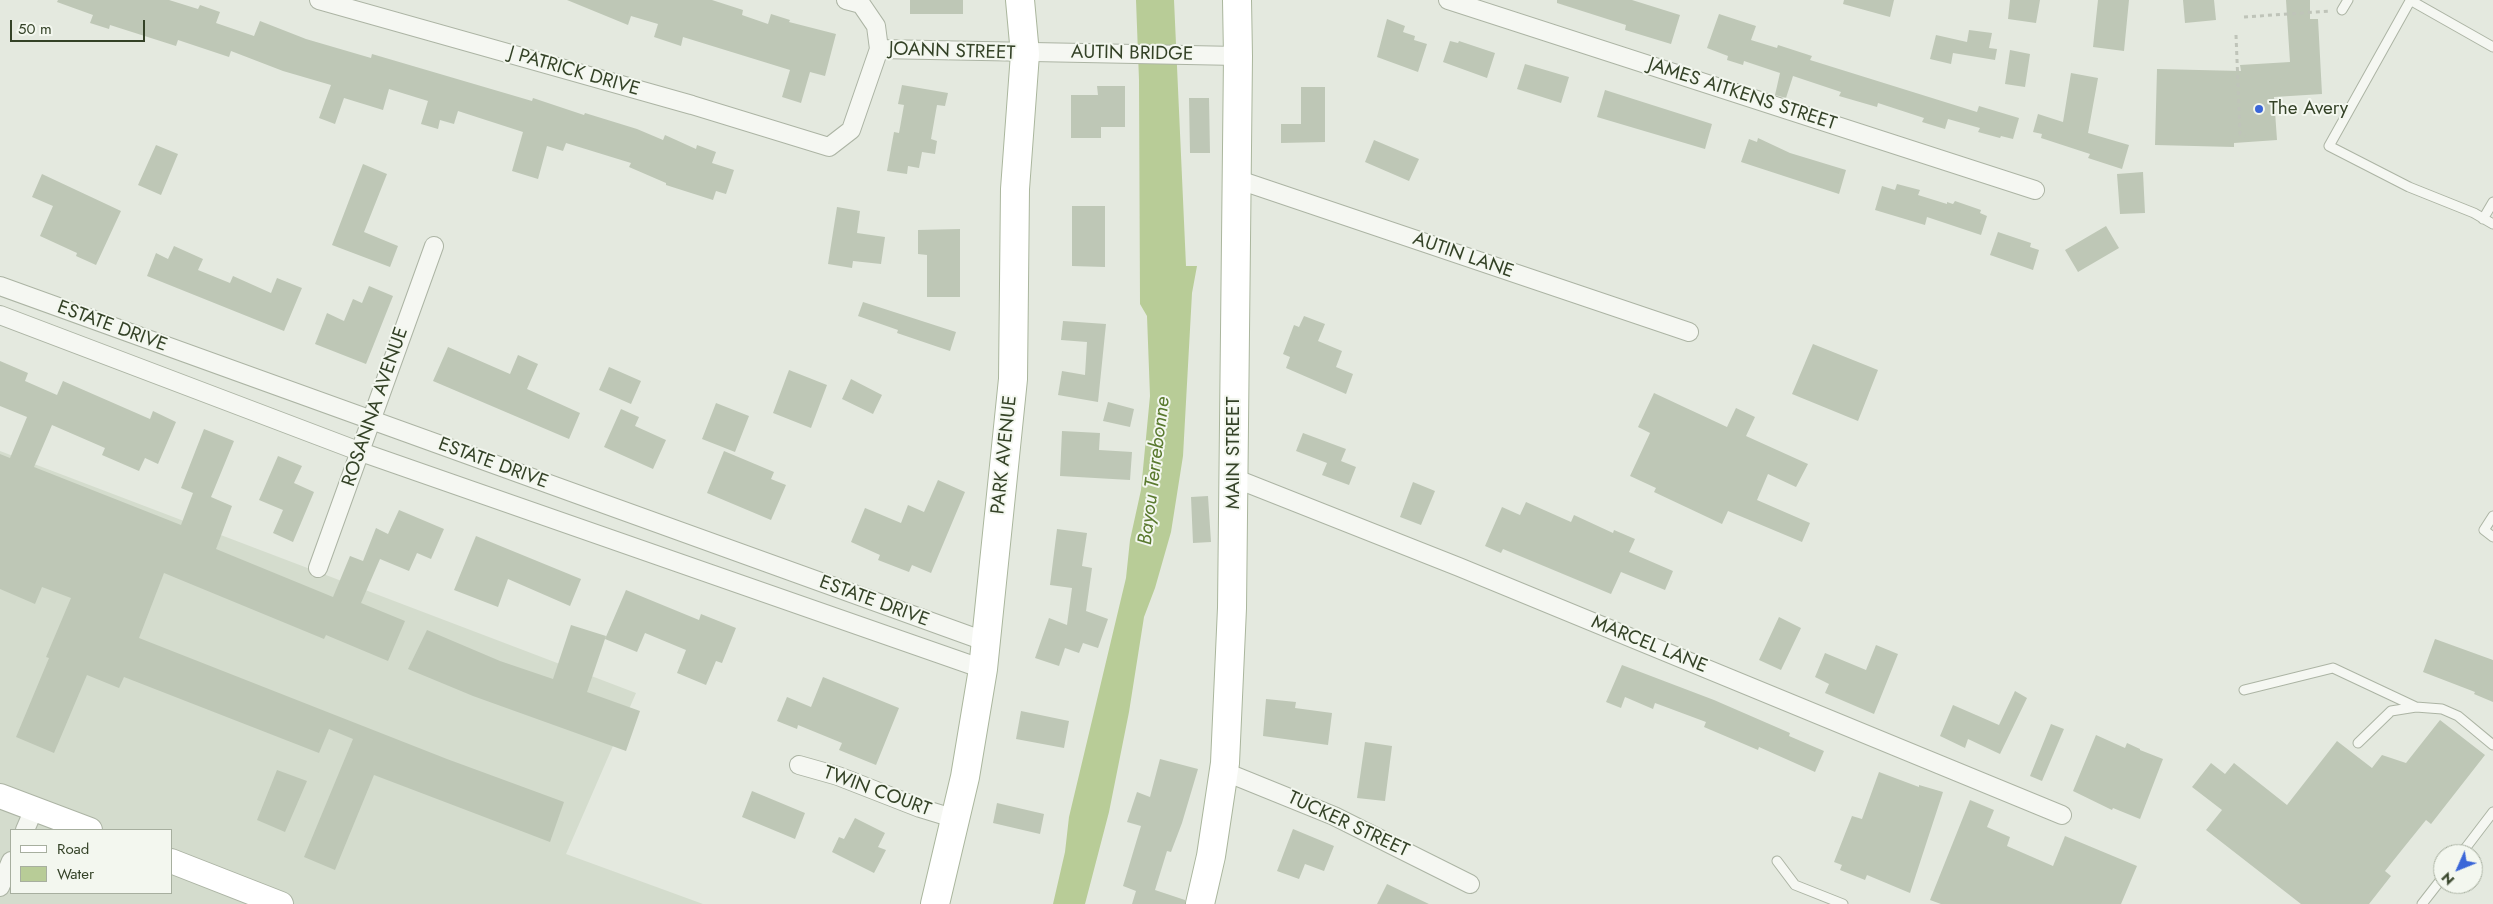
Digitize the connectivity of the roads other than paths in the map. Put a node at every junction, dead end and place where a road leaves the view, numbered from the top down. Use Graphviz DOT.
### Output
graph roads {
  1 [pos="319,0"];
  2 [pos="1020,0"];
  3 [pos="1236,0"];
  4 [pos="1448,0"];
  5 [pos="2348,0"];
  6 [pos="2410,0"];
  7 [pos="854,2"];
  8 [pos="2342,10"];
  9 [pos="2493,47"];
  10 [pos="878,50"];
  11 [pos="1025,54"];
  12 [pos="1238,56"];
  13 [pos="1236,180"];
  14 [pos="2035,190"];
  15 [pos="2493,202"];
  16 [pos="2483,219"];
  17 [pos="2493,224"];
  18 [pos="434,246"];
  19 [pos="0,286"];
  20 [pos="0,315"];
  21 [pos="1690,332"];
  22 [pos="370,420"];
  23 [pos="361,452"];
  24 [pos="1234,478"];
  25 [pos="2493,516"];
  26 [pos="2493,537"];
  27 [pos="318,568"];
  28 [pos="985,655"];
  29 [pos="2244,690"];
  30 [pos="2416,708"];
  31 [pos="2358,743"];
  32 [pos="2493,745"];
  33 [pos="799,766"];
  34 [pos="1223,771"];
  35 [pos="0,796"];
  36 [pos="2493,812"];
  37 [pos="2062,815"];
  38 [pos="956,819"];
  39 [pos="30,820"];
  40 [pos="84,829"];
  41 [pos="2469,844"];
  42 [pos="172,861"];
  43 [pos="1777,861"];
  44 [pos="10,864"];
  45 [pos="1470,884"];
  46 [pos="0,887"];
  47 [pos="2433,890"];
  48 [pos="281,904"];
  49 [pos="935,904"];
  50 [pos="1200,904"];
  51 [pos="1843,904"];
  52 [pos="2422,904"];
  1 -- 10 [label="street, J PATRICK DRIVE"];
  2 -- 11 [label="main road, PARK AVENUE"];
  3 -- 12 [label="main road, MAIN STREET"];
  4 -- 14 [label="street, JAMES AITKENS STREET"];
  5 -- 8 [label="lane"];
  6 -- 9 [label="lane"];
  6 -- 16 [label="lane"];
  7 -- 10 [label="street"];
  10 -- 11 [label="street, JOANN STREET"];
  11 -- 12 [label="street, AUTIN BRIDGE"];
  11 -- 28 [label="main road, PARK AVENUE"];
  12 -- 13 [label="main road, MAIN STREET"];
  13 -- 21 [label="street, AUTIN LANE"];
  13 -- 24 [label="main road, MAIN STREET"];
  15 -- 16 [label="lane"];
  16 -- 17 [label="lane"];
  18 -- 22 [label="street, ROSANNA AVENUE"];
  19 -- 22 [label="street, ESTATE DRIVE"];
  20 -- 23 [label="street, ESTATE DRIVE"];
  22 -- 23 [label="street, ROSANNA AVENUE"];
  22 -- 28 [label="street, ESTATE DRIVE"];
  23 -- 27 [label="street, ROSANNA AVENUE"];
  23 -- 28 [label="street, ESTATE DRIVE"];
  24 -- 34 [label="main road, MAIN STREET"];
  24 -- 37 [label="street, MARCEL LANE"];
  25 -- 26 [label="lane"];
  28 -- 38 [label="main road, PARK AVENUE"];
  29 -- 30 [label="lane"];
  30 -- 31 [label="lane"];
  30 -- 32 [label="lane"];
  33 -- 38 [label="street, TWIN COURT"];
  34 -- 45 [label="street, TUCKER STREET"];
  34 -- 50 [label="main road, MAIN STREET"];
  35 -- 39 [label="main road"];
  36 -- 41 [label="lane"];
  38 -- 49 [label="main road, PARK AVENUE"];
  39 -- 40 [label="main road"];
  42 -- 48 [label="main road"];
  43 -- 51 [label="lane"];
  44 -- 46 [label="street"];
  47 -- 52 [label="lane"];
}
